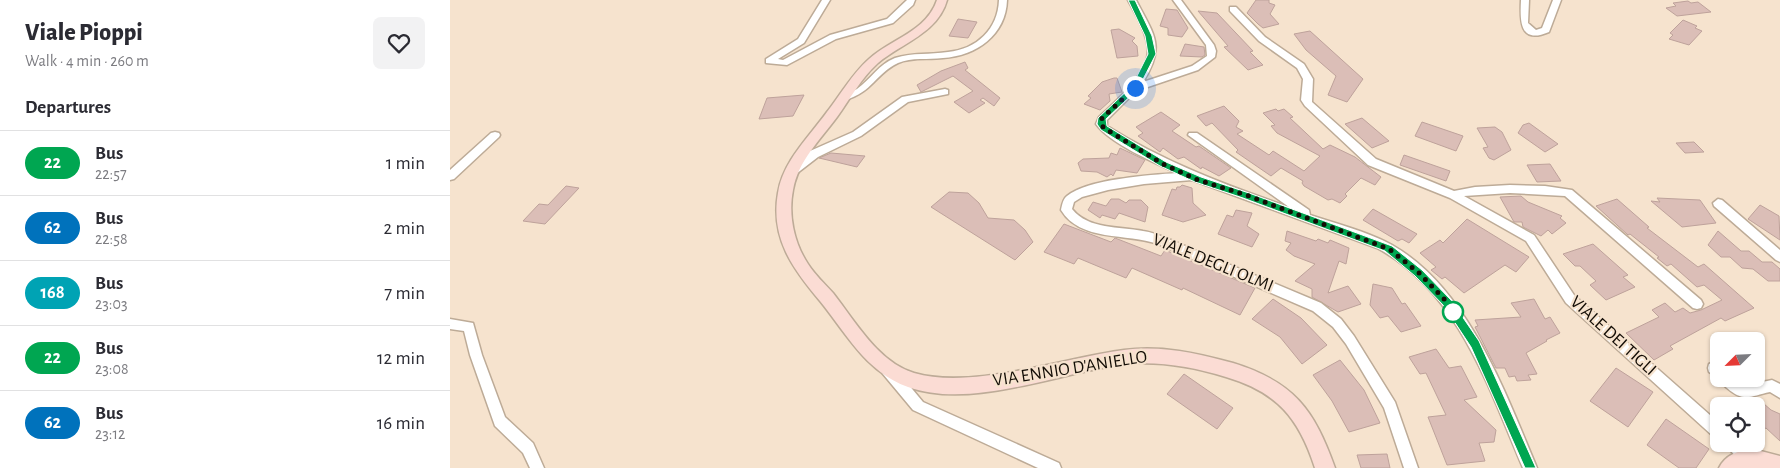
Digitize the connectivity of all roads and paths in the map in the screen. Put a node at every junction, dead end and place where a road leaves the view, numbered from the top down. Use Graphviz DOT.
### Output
graph roads {
  1 [pos="826,0"];
  2 [pos="910,0"];
  3 [pos="942,0"];
  4 [pos="1004,0"];
  5 [pos="1132,0"];
  6 [pos="1178,0"];
  7 [pos="1525,0"];
  8 [pos="1557,0"];
  9 [pos="1233,9"];
  10 [pos="1135,88"];
  11 [pos="945,92"];
  12 [pos="845,97"];
  13 [pos="494,135"];
  14 [pos="1193,135"];
  15 [pos="790,172"];
  16 [pos="450,176"];
  17 [pos="1198,180"];
  18 [pos="1454,195"];
  19 [pos="1718,203"];
  20 [pos="1319,222"];
  21 [pos="1780,256"];
  22 [pos="1697,304"];
  23 [pos="450,324"];
  24 [pos="887,369"];
  25 [pos="1765,387"];
  26 [pos="1736,388"];
  27 [pos="1762,388"];
  28 [pos="1780,392"];
  29 [pos="1710,424"];
  30 [pos="1743,452"];
  31 [pos="1750,458"];
  32 [pos="1780,466"];
  33 [pos="537,468"];
  34 [pos="1054,468"];
  35 [pos="1325,468"];
  36 [pos="1411,468"];
  37 [pos="1530,468"];
  38 [pos="1729,468"];
  1 -- 2 [label="street"];
  3 -- 12 [label="street"];
  4 -- 12 [label="street"];
  5 -- 10 [label="street"];
  6 -- 10 [label="street"];
  7 -- 8 [label="street"];
  9 -- 18 [label="street, VIALE DEI TIGLI"];
  10 -- 17 [label="street"];
  11 -- 15 [label="street"];
  12 -- 15 [label="street"];
  13 -- 16 [label="street"];
  14 -- 20 [label="street"];
  15 -- 24 [label="street"];
  17 -- 20 [label="street"];
  17 -- 36 [label="street, VIALE DEGLI OLMI"];
  18 -- 22 [label="street"];
  18 -- 29 [label="street, VIALE DEI TIGLI"];
  19 -- 21 [label="street"];
  20 -- 37 [label="street"];
  23 -- 33 [label="street"];
  24 -- 34 [label="street"];
  24 -- 35 [label="street, VIA ENNIO D'ANIELLO"];
  25 -- 28 [label="street"];
  26 -- 27 [label="street"];
  30 -- 31 [label="street"];
  31 -- 32 [label="street"];
  31 -- 38 [label="street"];
}
